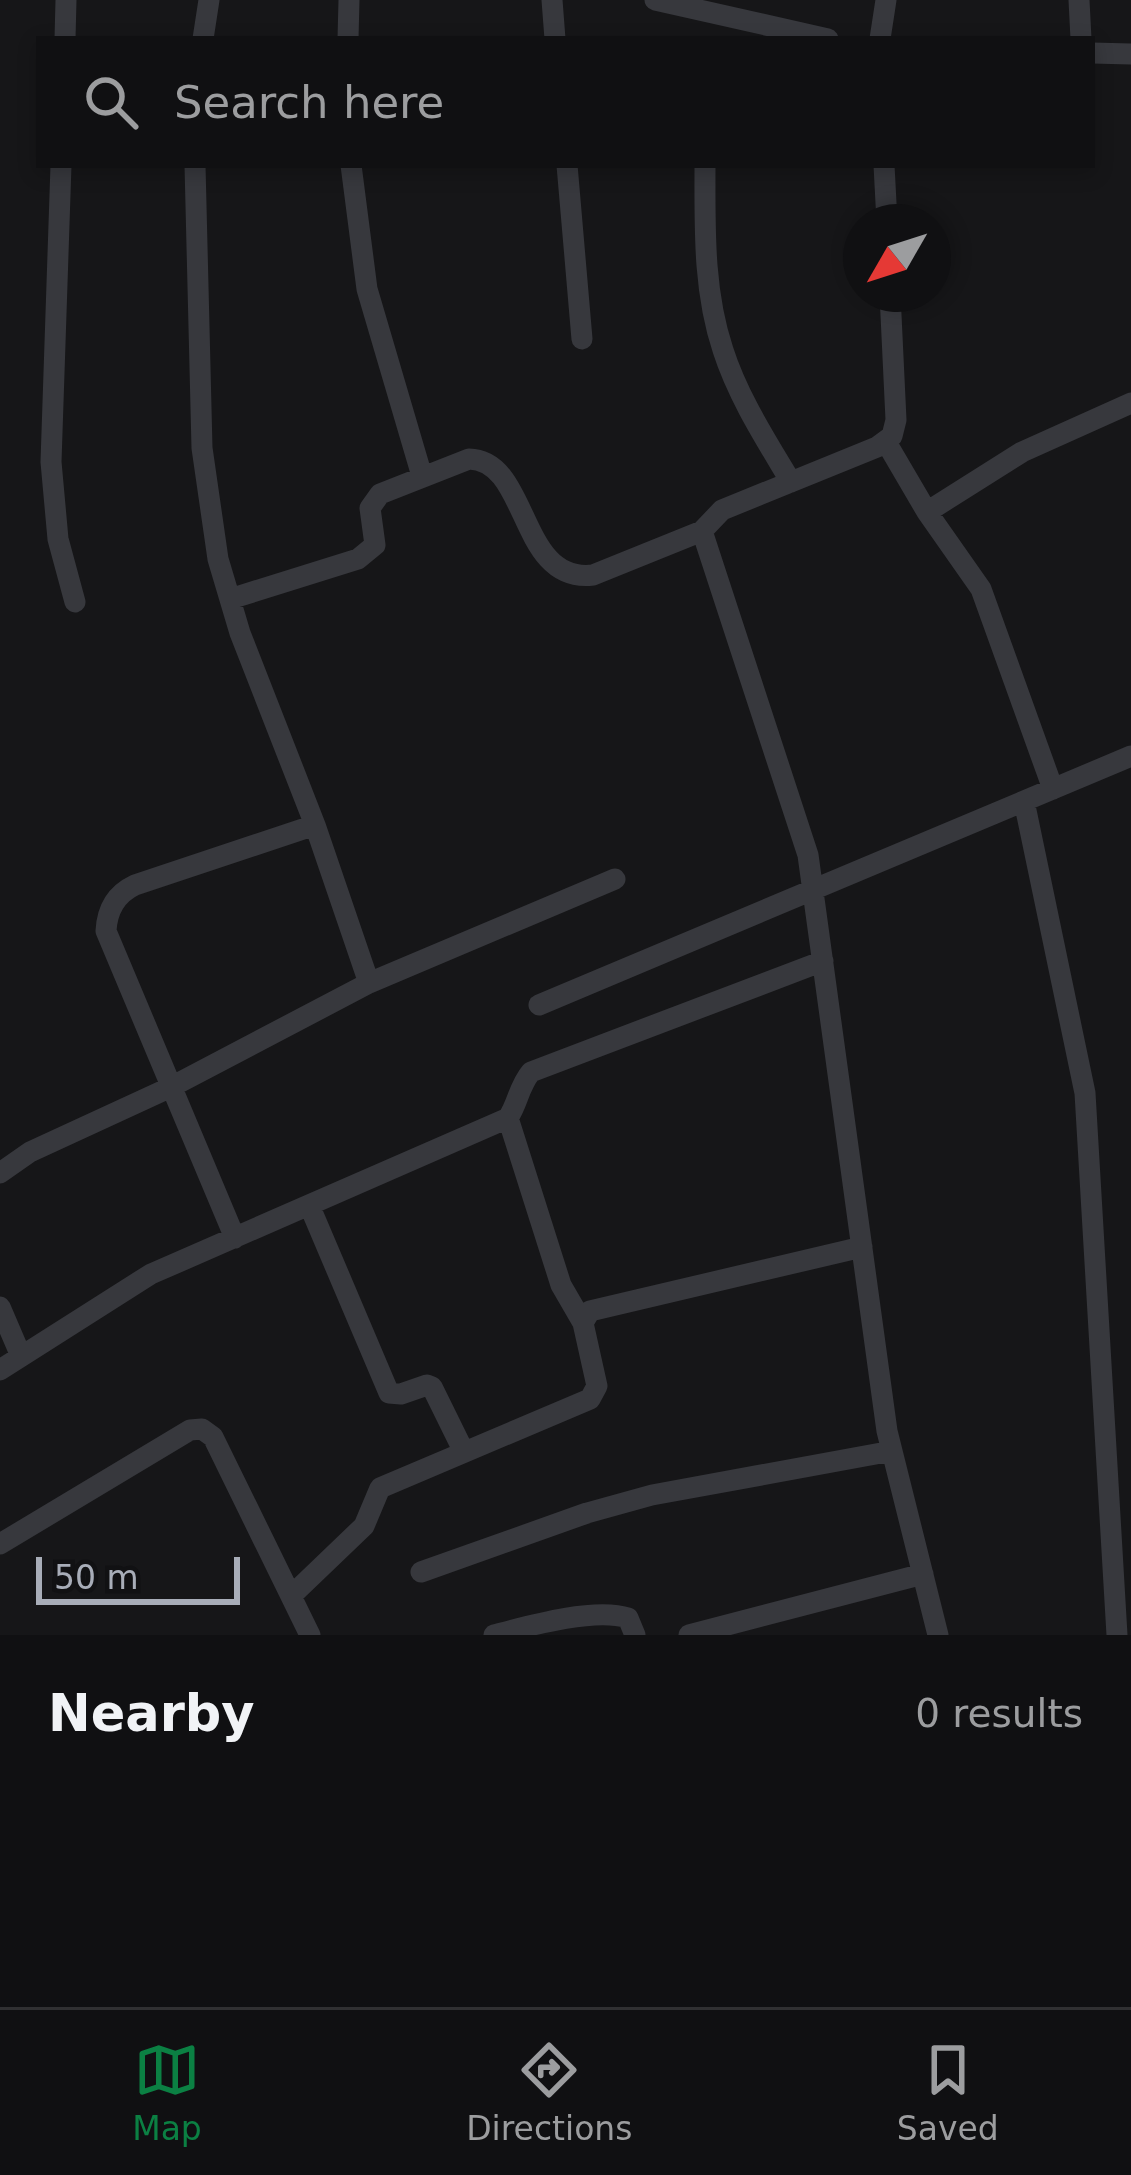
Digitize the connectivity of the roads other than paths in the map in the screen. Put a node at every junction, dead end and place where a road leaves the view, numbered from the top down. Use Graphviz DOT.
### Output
graph roads {
  1 [pos="66,0"];
  2 [pos="209,0"];
  3 [pos="349,0"];
  4 [pos="552,0"];
  5 [pos="655,0"];
  6 [pos="886,0"];
  7 [pos="1079,0"];
  8 [pos="680,2"];
  9 [pos="64,36"];
  10 [pos="203,36"];
  11 [pos="348,36"];
  12 [pos="555,36"];
  13 [pos="816,36"];
  14 [pos="880,36"];
  15 [pos="1081,36"];
  16 [pos="1095,53"];
  17 [pos="1131,54"];
  18 [pos="61,168"];
  19 [pos="195,168"];
  20 [pos="351,168"];
  21 [pos="567,168"];
  22 [pos="705,168"];
  23 [pos="884,168"];
  24 [pos="886,204"];
  25 [pos="891,312"];
  26 [pos="582,340"];
  27 [pos="1131,403"];
  28 [pos="886,442"];
  29 [pos="422,476"];
  30 [pos="791,482"];
  31 [pos="927,512"];
  32 [pos="702,531"];
  33 [pos="230,599"];
  34 [pos="75,602"];
  35 [pos="1131,756"];
  36 [pos="1053,789"];
  37 [pos="1024,801"];
  38 [pos="315,824"];
  39 [pos="615,879"];
  40 [pos="813,890"];
  41 [pos="823,961"];
  42 [pos="369,983"];
  43 [pos="539,1006"];
  44 [pos="171,1087"];
  45 [pos="508,1118"];
  46 [pos="0,1173"];
  47 [pos="310,1207"];
  48 [pos="235,1238"];
  49 [pos="862,1247"];
  50 [pos="0,1307"];
  51 [pos="583,1323"];
  52 [pos="21,1356"];
  53 [pos="0,1370"];
  54 [pos="892,1450"];
  55 [pos="464,1452"];
  56 [pos="0,1544"];
  57 [pos="421,1572"];
  58 [pos="923,1574"];
  59 [pos="291,1596"];
  60 [pos="310,1635"];
  61 [pos="494,1635"];
  62 [pos="635,1635"];
  63 [pos="689,1635"];
  64 [pos="938,1635"];
  65 [pos="1117,1635"];
  1 -- 9 [label="street"];
  2 -- 10 [label="street"];
  3 -- 11 [label="street"];
  4 -- 12 [label="street"];
  5 -- 8 [label="street"];
  6 -- 14 [label="street"];
  7 -- 15 [label="street"];
  8 -- 13 [label="street"];
  16 -- 17 [label="street"];
  18 -- 34 [label="street"];
  19 -- 33 [label="street"];
  20 -- 29 [label="street"];
  21 -- 26 [label="street"];
  22 -- 30 [label="street"];
  23 -- 24 [label="street"];
  25 -- 28 [label="street"];
  27 -- 31 [label="street"];
  28 -- 30 [label="street"];
  28 -- 31 [label="street"];
  29 -- 32 [label="street"];
  29 -- 33 [label="street"];
  30 -- 32 [label="street"];
  31 -- 36 [label="street"];
  32 -- 40 [label="street"];
  33 -- 38 [label="street"];
  35 -- 36 [label="street"];
  36 -- 37 [label="street"];
  37 -- 40 [label="street"];
  37 -- 65 [label="street"];
  38 -- 42 [label="street"];
  38 -- 44 [label="street"];
  39 -- 42 [label="street"];
  40 -- 41 [label="street"];
  40 -- 43 [label="street"];
  41 -- 45 [label="street"];
  41 -- 49 [label="street"];
  42 -- 44 [label="street"];
  44 -- 46 [label="street"];
  44 -- 48 [label="street"];
  45 -- 47 [label="street"];
  45 -- 51 [label="street"];
  47 -- 48 [label="street"];
  47 -- 55 [label="street"];
  48 -- 52 [label="street"];
  49 -- 51 [label="street"];
  49 -- 54 [label="street"];
  50 -- 52 [label="street"];
  51 -- 55 [label="street"];
  52 -- 53 [label="street"];
  54 -- 57 [label="street"];
  54 -- 58 [label="street"];
  55 -- 59 [label="street"];
  56 -- 59 [label="street"];
  58 -- 63 [label="street"];
  58 -- 64 [label="street"];
  59 -- 60 [label="street"];
  61 -- 62 [label="street"];
}
